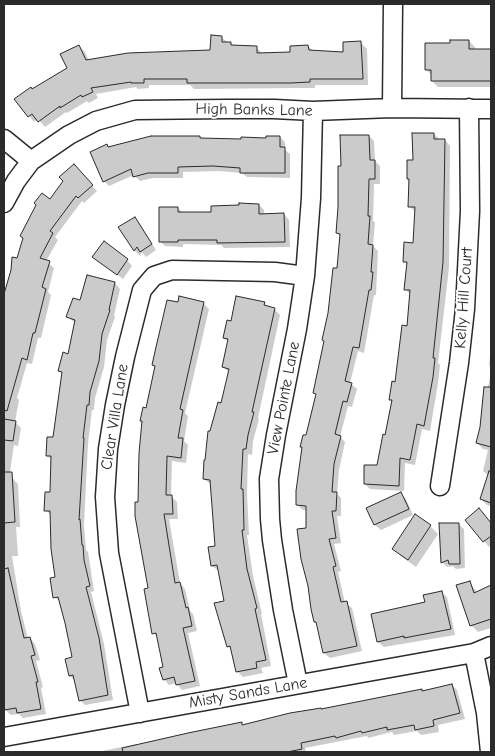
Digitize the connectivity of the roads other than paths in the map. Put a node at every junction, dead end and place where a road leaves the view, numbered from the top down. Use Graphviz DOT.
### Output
graph roads {
  1 [pos="393,4"];
  2 [pos="392,108"];
  3 [pos="469,108"];
  4 [pos="491,109"];
  5 [pos="313,111"];
  6 [pos="4,139"];
  7 [pos="30,161"];
  8 [pos="4,202"];
  9 [pos="305,276"];
  10 [pos="440,486"];
  11 [pos="491,646"];
  12 [pos="474,653"];
  13 [pos="298,684"];
  14 [pos="140,713"];
  15 [pos="4,737"];
  16 [pos="490,752"];
  1 -- 2 [label="street"];
  2 -- 3 [label="street, High Banks Lane"];
  2 -- 5 [label="street, High Banks Lane"];
  3 -- 4 [label="street, High Banks Lane"];
  3 -- 10 [label="street, Kelly Hill Court"];
  5 -- 7 [label="street, High Banks Lane"];
  5 -- 9 [label="street, View Pointe Lane"];
  6 -- 7 [label="street"];
  7 -- 8 [label="street"];
  9 -- 13 [label="street, View Pointe Lane"];
  9 -- 14 [label="street, Clear Villa Lane"];
  11 -- 12 [label="street, Misty Sands Lane"];
  12 -- 13 [label="street, Misty Sands Lane"];
  12 -- 16 [label="street"];
  13 -- 14 [label="street, Misty Sands Lane"];
  14 -- 15 [label="street, Misty Sands Lane"];
}
